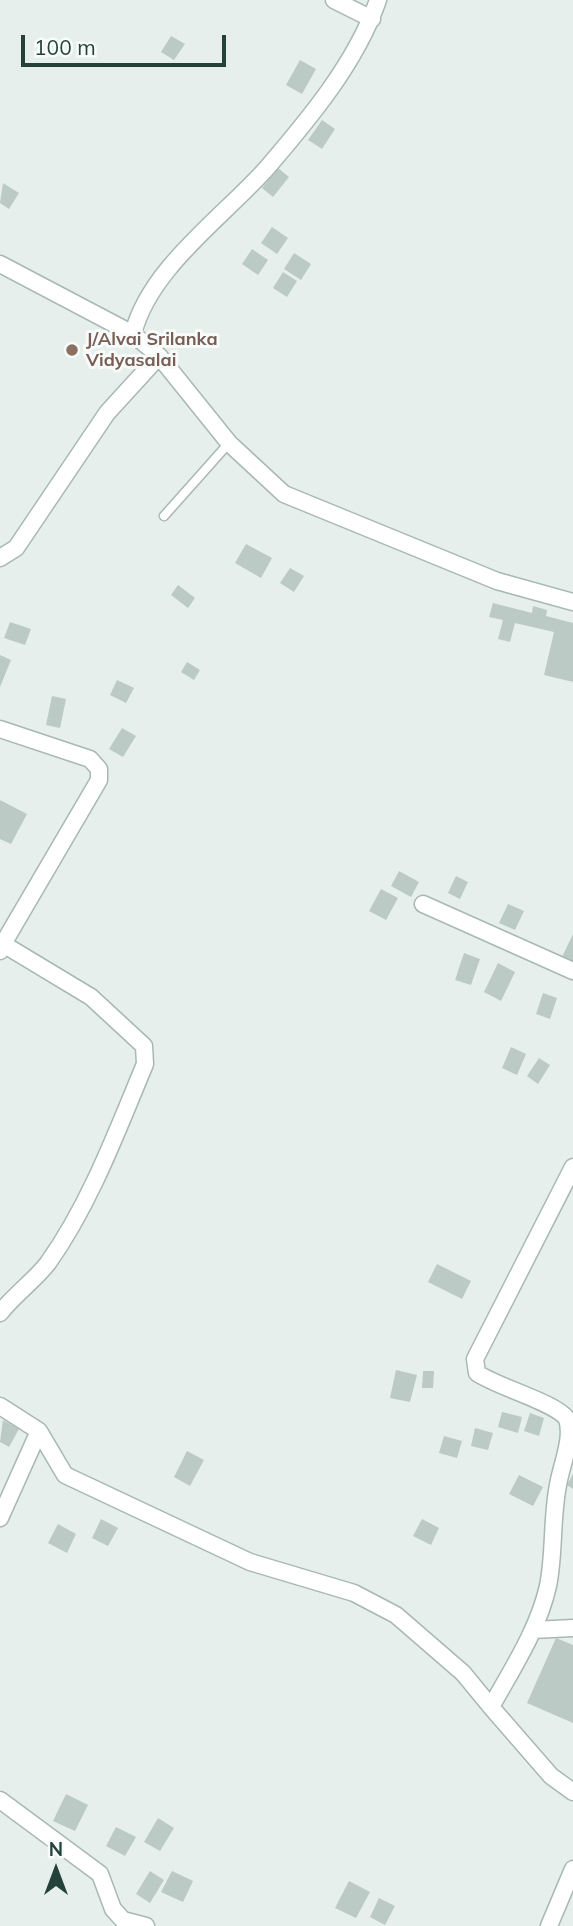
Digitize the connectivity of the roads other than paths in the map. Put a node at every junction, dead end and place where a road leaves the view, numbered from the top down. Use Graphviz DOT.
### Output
graph roads {
  1 [pos="334,0"];
  2 [pos="378,0"];
  3 [pos="372,19"];
  4 [pos="0,264"];
  5 [pos="133,334"];
  6 [pos="159,356"];
  7 [pos="229,443"];
  8 [pos="164,516"];
  9 [pos="0,558"];
  10 [pos="573,602"];
  11 [pos="0,729"];
  12 [pos="424,904"];
  13 [pos="2,948"];
  14 [pos="573,971"];
  15 [pos="573,1167"];
  16 [pos="0,1314"];
  17 [pos="0,1406"];
  18 [pos="39,1431"];
  19 [pos="0,1518"];
  20 [pos="573,1628"];
  21 [pos="533,1630"];
  22 [pos="491,1707"];
  23 [pos="573,1792"];
  24 [pos="0,1800"];
  25 [pos="573,1869"];
  26 [pos="146,1926"];
  27 [pos="549,1926"];
  1 -- 3 [label="street"];
  2 -- 3 [label="street"];
  3 -- 5 [label="street"];
  4 -- 5 [label="street"];
  5 -- 6 [label="street"];
  6 -- 7 [label="street"];
  6 -- 9 [label="street"];
  7 -- 8 [label="lane"];
  7 -- 10 [label="street"];
  11 -- 13 [label="street"];
  12 -- 14 [label="street"];
  13 -- 16 [label="street"];
  15 -- 21 [label="street"];
  17 -- 18 [label="street"];
  18 -- 19 [label="street"];
  18 -- 22 [label="street"];
  20 -- 21 [label="street"];
  21 -- 22 [label="street"];
  22 -- 23 [label="street"];
  24 -- 26 [label="street"];
  25 -- 27 [label="street"];
}
